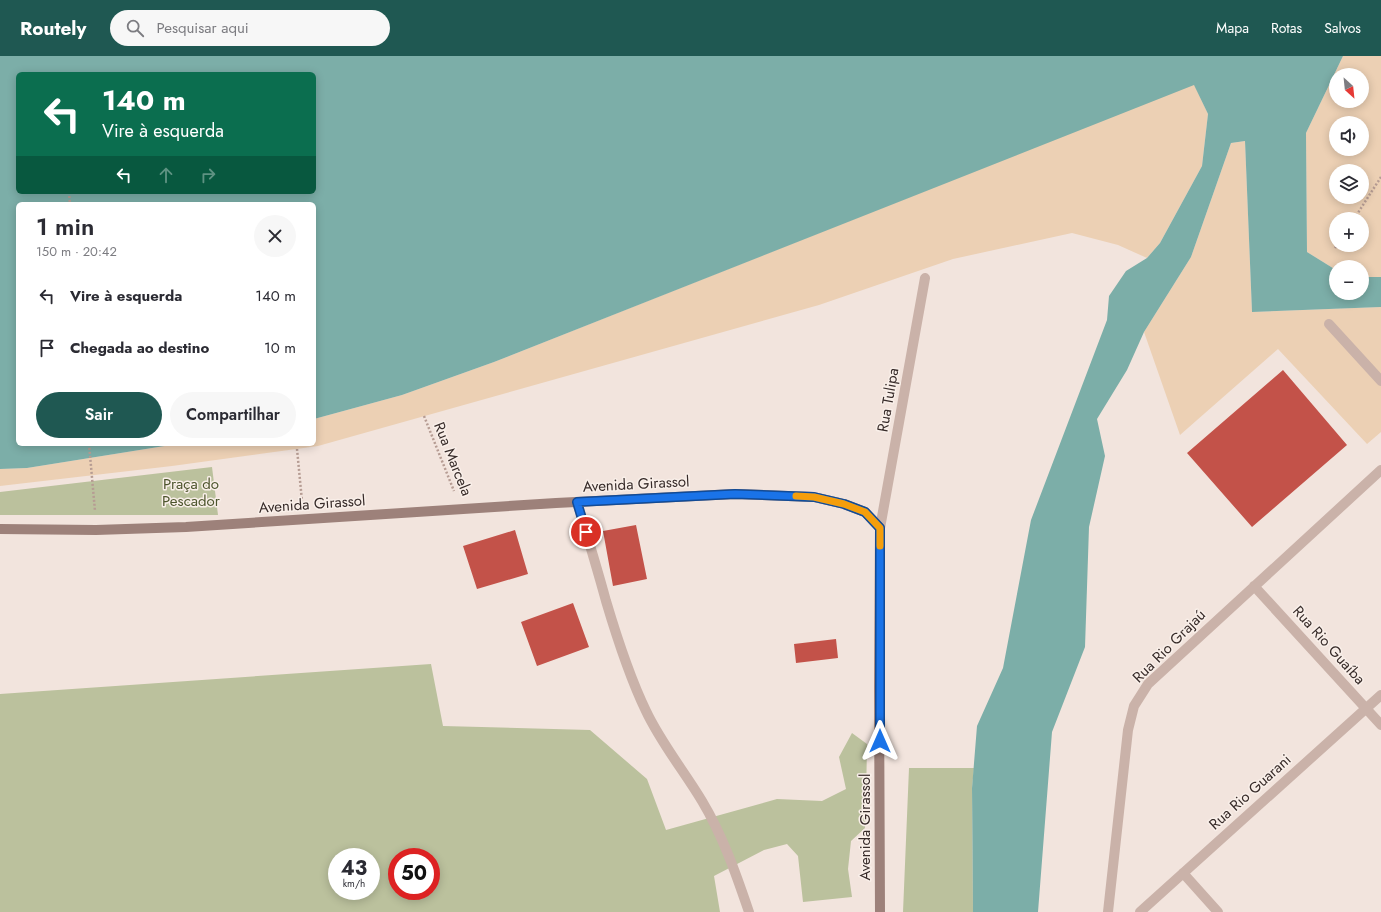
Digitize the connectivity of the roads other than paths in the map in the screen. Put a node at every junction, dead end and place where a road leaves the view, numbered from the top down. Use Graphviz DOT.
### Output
graph roads {
  1 [pos="925,278"];
  2 [pos="1329,324"];
  3 [pos="1381,381"];
  4 [pos="1381,470"];
  5 [pos="577,502"];
  6 [pos="0,528"];
  7 [pos="880,528"];
  8 [pos="1254,586"];
  9 [pos="1381,695"];
  10 [pos="1366,708"];
  11 [pos="1381,725"];
  12 [pos="1183,873"];
  13 [pos="749,912"];
  14 [pos="880,912"];
  15 [pos="1108,912"];
  16 [pos="1140,912"];
  17 [pos="1218,912"];
  1 -- 7 [label="street, Rua Tulipa"];
  2 -- 3 [label="street"];
  4 -- 8 [label="street, Rua Rio Grajaú"];
  5 -- 6 [label="main road, Avenida Girassol"];
  5 -- 7 [label="main road, Avenida Girassol"];
  5 -- 13 [label="street"];
  7 -- 14 [label="main road, Avenida Girassol"];
  8 -- 10 [label="street, Rua Rio Guaíba"];
  8 -- 15 [label="street, Rua Rio Grajaú"];
  9 -- 10 [label="street, Rua Rio Guarani"];
  10 -- 11 [label="street, Rua Rio Guaíba"];
  10 -- 12 [label="street, Rua Rio Guarani"];
  12 -- 16 [label="street, Rua Rio Guarani"];
  12 -- 17 [label="street"];
}
